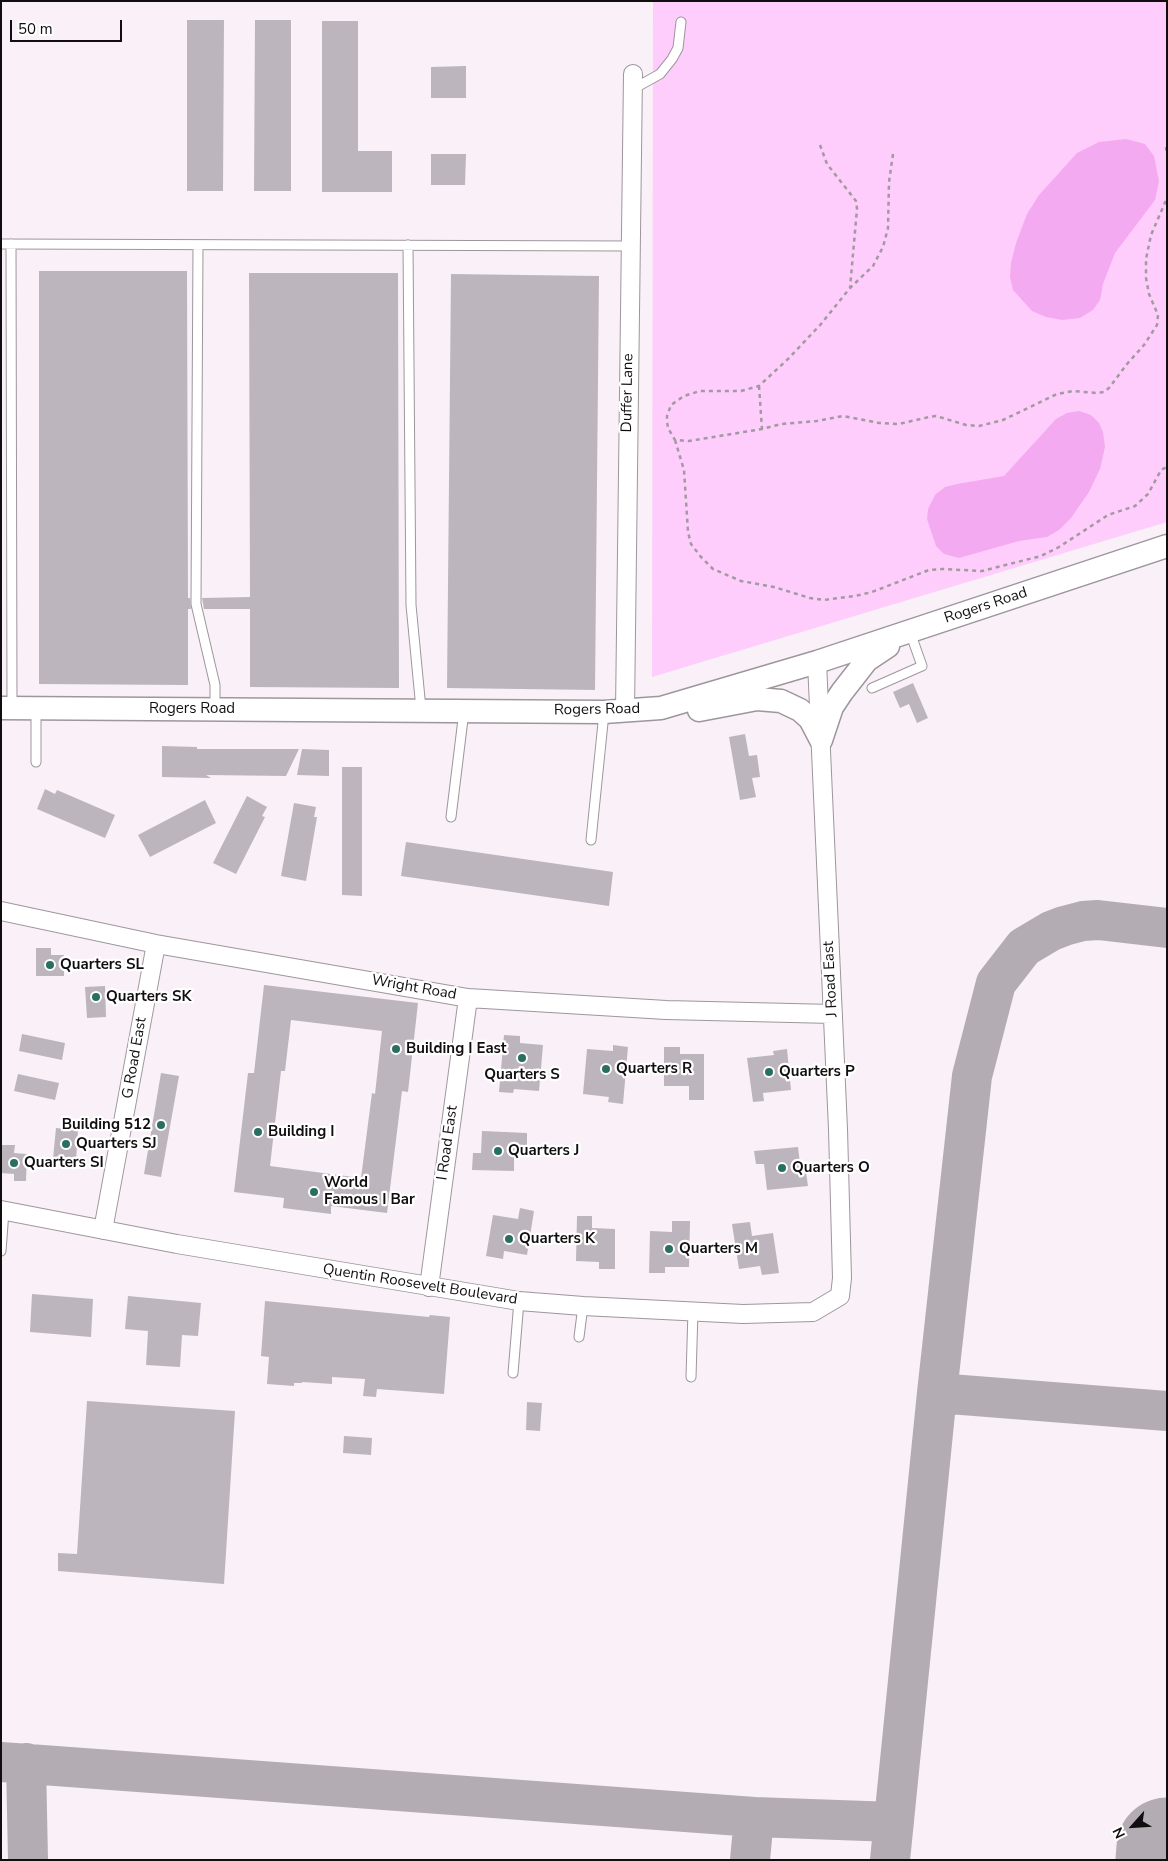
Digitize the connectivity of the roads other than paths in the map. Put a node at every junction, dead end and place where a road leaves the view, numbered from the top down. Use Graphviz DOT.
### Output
graph roads {
  1 [pos="681,22"];
  2 [pos="632,82"];
  3 [pos="1,244"];
  4 [pos="11,244"];
  5 [pos="198,245"];
  6 [pos="408,245"];
  7 [pos="630,246"];
  8 [pos="1167,546"];
  9 [pos="910,632"];
  10 [pos="817,662"];
  11 [pos="872,688"];
  12 [pos="6,708"];
  13 [pos="36,708"];
  14 [pos="215,708"];
  15 [pos="661,708"];
  16 [pos="421,712"];
  17 [pos="464,712"];
  18 [pos="614,712"];
  19 [pos="821,740"];
  20 [pos="36,762"];
  21 [pos="451,817"];
  22 [pos="591,840"];
  23 [pos="1,911"];
  24 [pos="156,944"];
  25 [pos="468,998"];
  26 [pos="833,1014"];
  27 [pos="3,1210"];
  28 [pos="103,1230"];
  29 [pos="1,1251"];
  30 [pos="429,1287"];
  31 [pos="840,1296"];
  32 [pos="519,1301"];
  33 [pos="582,1306"];
  34 [pos="693,1311"];
  35 [pos="578,1337"];
  36 [pos="513,1373"];
  37 [pos="691,1377"];
  1 -- 2 [label="lane"];
  2 -- 7 [label="street, Duffer Lane"];
  3 -- 4 [label="lane"];
  4 -- 5 [label="lane"];
  4 -- 12 [label="lane"];
  5 -- 6 [label="lane"];
  5 -- 14 [label="lane"];
  6 -- 7 [label="lane"];
  6 -- 16 [label="lane"];
  7 -- 18 [label="street, Duffer Lane"];
  8 -- 9 [label="street, Rogers Road"];
  9 -- 10 [label="street, Rogers Road"];
  9 -- 11 [label="lane"];
  9 -- 19 [label="street"];
  10 -- 15 [label="street, Rogers Road"];
  10 -- 19 [label="street, J Road East"];
  12 -- 13 [label="street, Rogers Road"];
  13 -- 14 [label="street, Rogers Road"];
  13 -- 20 [label="lane"];
  14 -- 16 [label="street, Rogers Road"];
  15 -- 18 [label="street, Rogers Road"];
  15 -- 19 [label="street"];
  16 -- 17 [label="street, Rogers Road"];
  17 -- 18 [label="street, Rogers Road"];
  17 -- 21 [label="lane"];
  18 -- 22 [label="lane"];
  19 -- 26 [label="street, J Road East"];
  23 -- 24 [label="street, Wright Road"];
  24 -- 25 [label="street, Wright Road"];
  24 -- 28 [label="street, G Road East"];
  25 -- 26 [label="street, Wright Road"];
  25 -- 30 [label="street, I Road East"];
  26 -- 31 [label="street, J Road East"];
  27 -- 28 [label="street, Quentin Roosevelt Boulevard"];
  27 -- 29 [label="lane"];
  28 -- 30 [label="street, Quentin Roosevelt Boulevard"];
  30 -- 32 [label="street, Quentin Roosevelt Boulevard"];
  31 -- 34 [label="street, Quentin Roosevelt Boulevard"];
  32 -- 33 [label="street, Quentin Roosevelt Boulevard"];
  32 -- 36 [label="lane"];
  33 -- 34 [label="street, Quentin Roosevelt Boulevard"];
  33 -- 35 [label="lane"];
  34 -- 37 [label="lane"];
}
